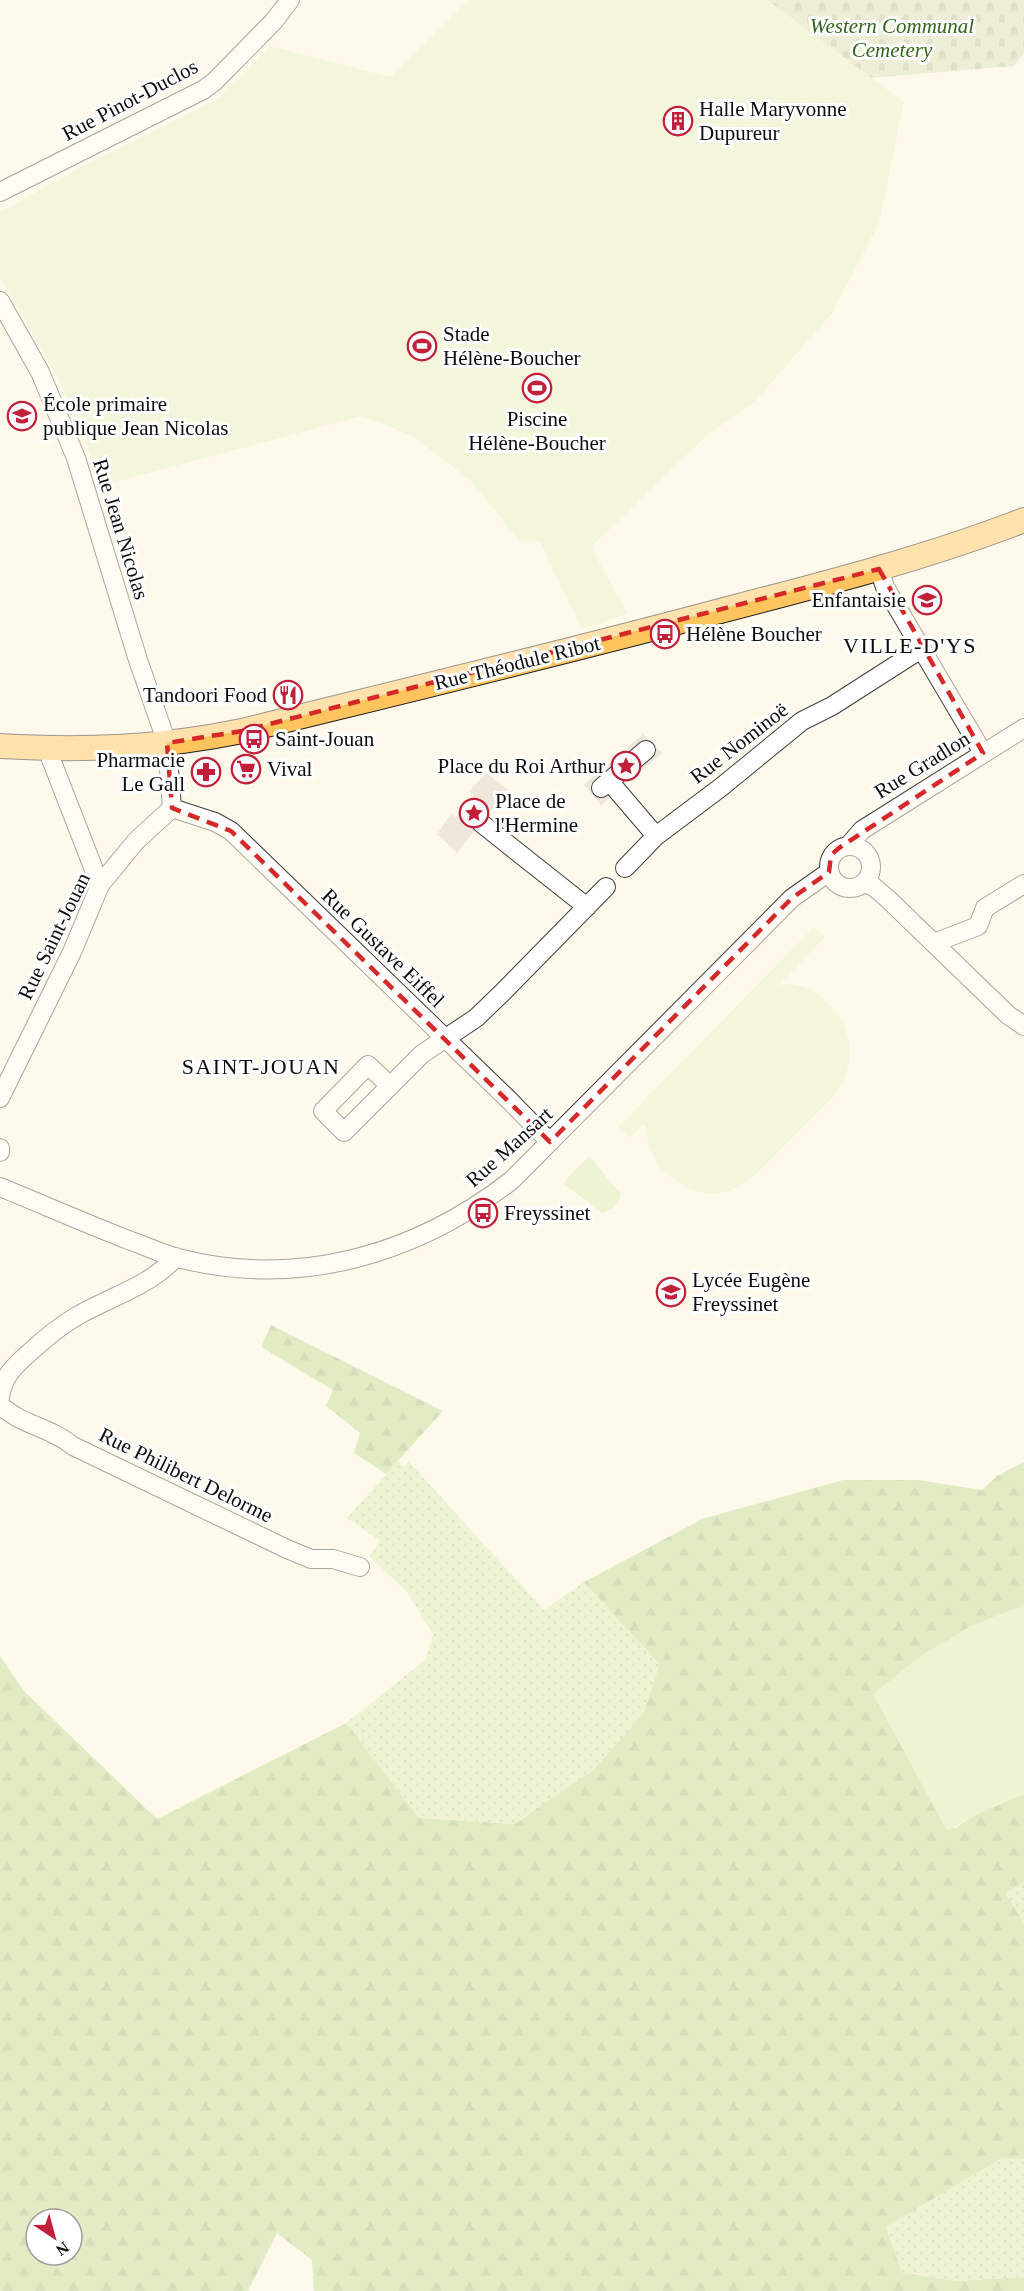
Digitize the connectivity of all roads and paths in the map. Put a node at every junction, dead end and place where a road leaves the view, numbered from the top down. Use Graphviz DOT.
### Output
graph roads {
  1 [pos="290,0"];
  2 [pos="0,192"];
  3 [pos="0,301"];
  4 [pos="1024,520"];
  5 [pos="879,569"];
  6 [pos="921,649"];
  7 [pos="1024,728"];
  8 [pos="167,743"];
  9 [pos="0,746"];
  10 [pos="47,749"];
  11 [pos="646,750"];
  12 [pos="982,753"];
  13 [pos="172,808"];
  14 [pos="481,823"];
  15 [pos="656,836"];
  16 [pos="849,845"];
  17 [pos="625,868"];
  18 [pos="829,872"];
  19 [pos="864,883"];
  20 [pos="1024,884"];
  21 [pos="100,885"];
  22 [pos="606,887"];
  23 [pos="587,907"];
  24 [pos="934,944"];
  25 [pos="1024,1026"];
  26 [pos="443,1038"];
  27 [pos="390,1086"];
  28 [pos="1,1100"];
  29 [pos="550,1142"];
  30 [pos="0,1187"];
  31 [pos="176,1257"];
  32 [pos="8,1361"];
  33 [pos="0,1398"];
  34 [pos="0,1405"];
  35 [pos="360,1567"];
  1 -- 2 [label="street, Rue Pinot-Duclos"];
  3 -- 8 [label="street, Rue Jean Nicolas"];
  4 -- 5 [label="main road, Rue Théodule Ribot"];
  5 -- 6 [label="street"];
  5 -- 8 [label="main road, Rue Théodule Ribot"];
  6 -- 12 [label="street"];
  6 -- 15 [label="street, Rue Nominoë"];
  7 -- 12 [label="street, Rue Gradlon"];
  8 -- 10 [label="main road, Rue Théodule Ribot"];
  8 -- 13 [label="street"];
  9 -- 10 [label="main road, Rue Théodule Ribot"];
  10 -- 21 [label="street"];
  11 -- 15 [label="street"];
  12 -- 16 [label="street, Rue Gradlon"];
  13 -- 21 [label="street, Rue Saint-Jouan"];
  13 -- 26 [label="street, Rue Gustave Eiffel"];
  14 -- 23 [label="street"];
  15 -- 17 [label="street, Rue Nominoë"];
  16 -- 18 [label="street"];
  16 -- 19 [label="street"];
  18 -- 19 [label="street"];
  18 -- 29 [label="street, Rue Mansart"];
  19 -- 24 [label="street"];
  20 -- 24 [label="street"];
  21 -- 28 [label="street, Rue Saint-Jouan"];
  22 -- 23 [label="street"];
  23 -- 26 [label="street"];
  24 -- 25 [label="street"];
  26 -- 27 [label="street"];
  26 -- 29 [label="street, Rue Gustave Eiffel"];
  29 -- 31 [label="street, Rue Mansart"];
  30 -- 31 [label="street, Rue Mansart"];
  31 -- 32 [label="street"];
  32 -- 33 [label="street"];
  34 -- 35 [label="street, Rue Philibert Delorme"];
}
